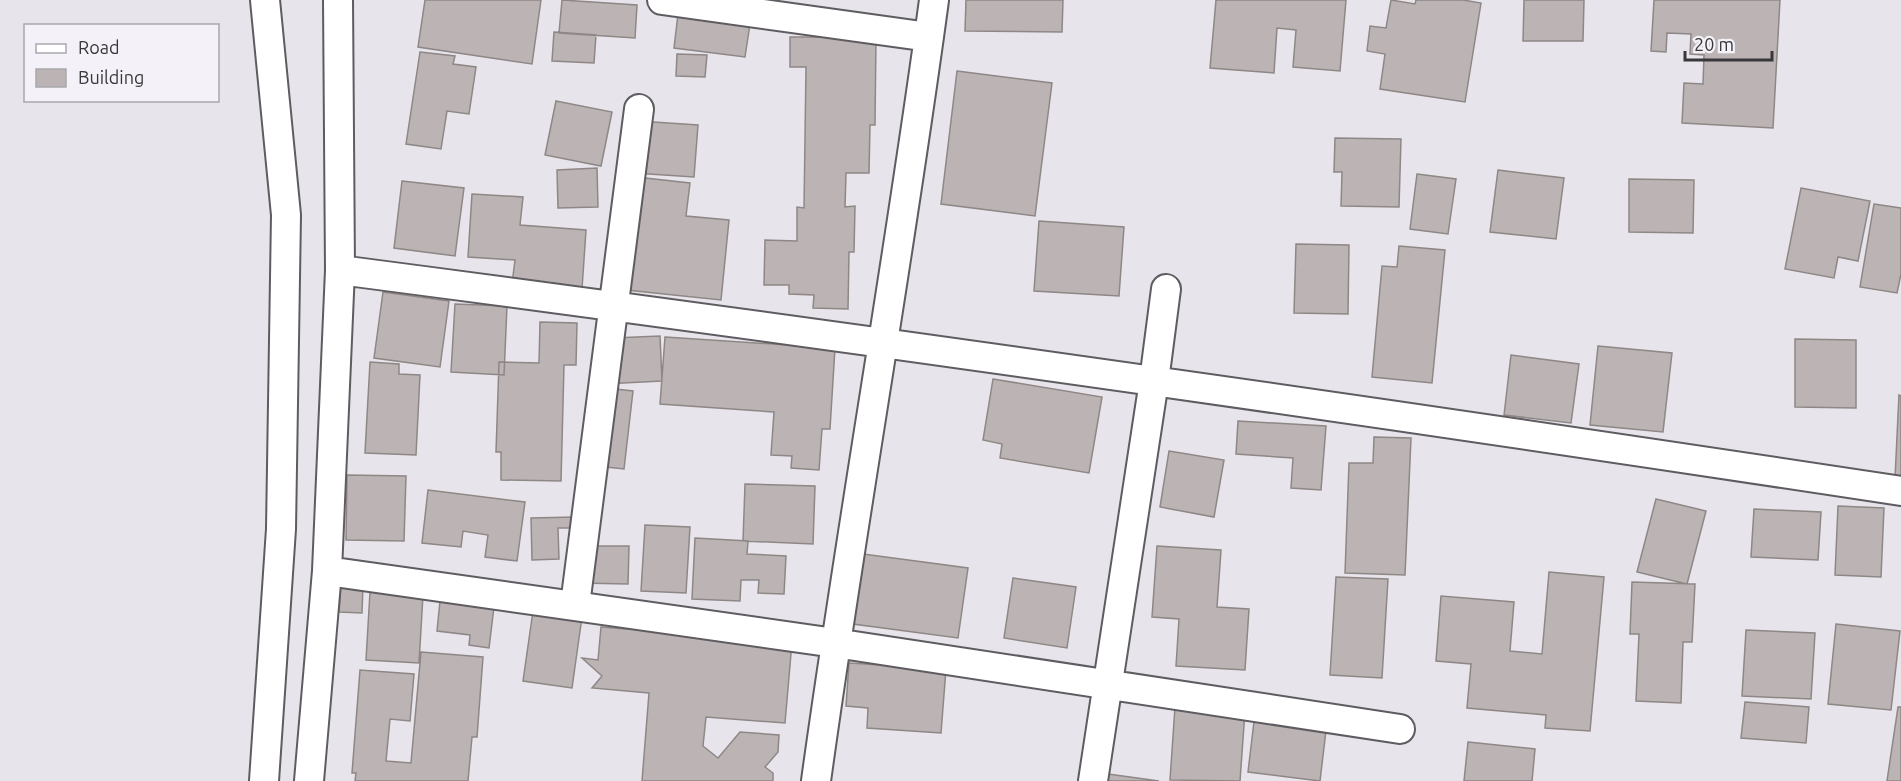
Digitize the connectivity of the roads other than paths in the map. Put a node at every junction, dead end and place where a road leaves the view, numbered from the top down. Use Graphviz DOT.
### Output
graph roads {
  1 [pos="265,0"];
  2 [pos="338,0"];
  3 [pos="662,0"];
  4 [pos="934,0"];
  5 [pos="929,37"];
  6 [pos="639,109"];
  7 [pos="340,270"];
  8 [pos="1166,289"];
  9 [pos="614,306"];
  10 [pos="883,344"];
  11 [pos="1154,381"];
  12 [pos="1901,491"];
  13 [pos="327,571"];
  14 [pos="575,605"];
  15 [pos="835,643"];
  16 [pos="1108,685"];
  17 [pos="1400,729"];
  18 [pos="264,781"];
  19 [pos="309,781"];
  20 [pos="816,781"];
  21 [pos="1093,781"];
  1 -- 18 [label="street"];
  2 -- 7 [label="street"];
  3 -- 5 [label="street"];
  4 -- 5 [label="street"];
  5 -- 10 [label="street"];
  6 -- 9 [label="street"];
  7 -- 9 [label="street"];
  7 -- 13 [label="street"];
  8 -- 11 [label="street"];
  9 -- 10 [label="street"];
  9 -- 14 [label="street"];
  10 -- 11 [label="street"];
  10 -- 15 [label="street"];
  11 -- 12 [label="street"];
  11 -- 16 [label="street"];
  13 -- 14 [label="street"];
  13 -- 19 [label="street"];
  14 -- 15 [label="street"];
  15 -- 16 [label="street"];
  15 -- 20 [label="street"];
  16 -- 17 [label="street"];
  16 -- 21 [label="street"];
}
